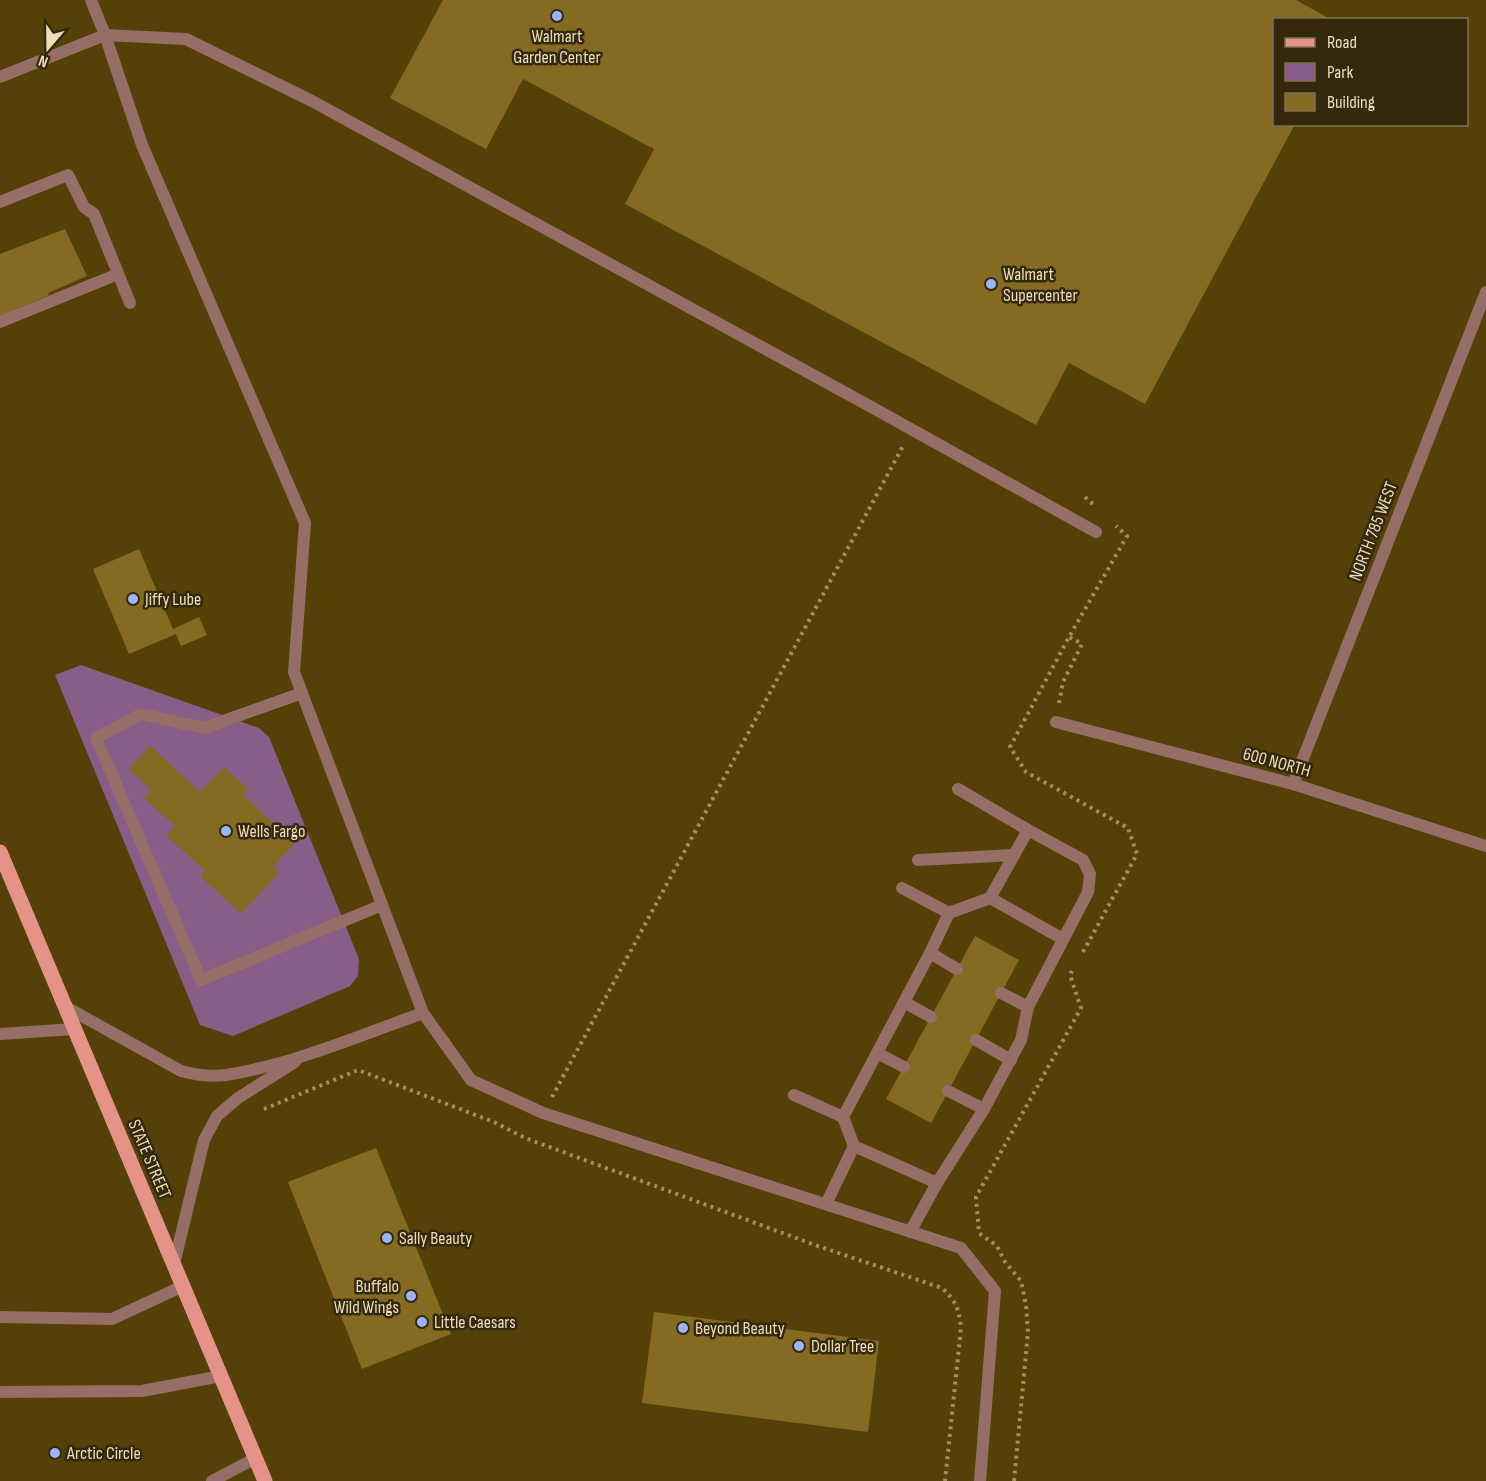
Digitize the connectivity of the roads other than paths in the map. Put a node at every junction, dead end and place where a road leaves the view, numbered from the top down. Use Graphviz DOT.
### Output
graph roads {
  1 [pos="91,0"];
  2 [pos="105,35"];
  3 [pos="0,77"];
  4 [pos="0,202"];
  5 [pos="118,273"];
  6 [pos="1486,292"];
  7 [pos="130,303"];
  8 [pos="0,322"];
  9 [pos="1096,532"];
  10 [pos="302,693"];
  11 [pos="1056,722"];
  12 [pos="1293,784"];
  13 [pos="958,789"];
  14 [pos="1028,830"];
  15 [pos="1486,846"];
  16 [pos="0,852"];
  17 [pos="1014,855"];
  18 [pos="918,860"];
  19 [pos="902,888"];
  20 [pos="990,898"];
  21 [pos="382,904"];
  22 [pos="949,913"];
  23 [pos="1063,939"];
  24 [pos="930,953"];
  25 [pos="957,969"];
  26 [pos="1001,993"];
  27 [pos="904,1002"];
  28 [pos="66,1007"];
  29 [pos="1028,1007"];
  30 [pos="423,1013"];
  31 [pos="931,1017"];
  32 [pos="74,1029"];
  33 [pos="0,1034"];
  34 [pos="976,1040"];
  35 [pos="877,1053"];
  36 [pos="306,1056"];
  37 [pos="1011,1060"];
  38 [pos="904,1067"];
  39 [pos="948,1091"];
  40 [pos="794,1095"];
  41 [pos="984,1109"];
  42 [pos="843,1117"];
  43 [pos="854,1146"];
  44 [pos="938,1183"];
  45 [pos="826,1204"];
  46 [pos="910,1232"];
  47 [pos="174,1264"];
  48 [pos="183,1286"];
  49 [pos="0,1317"];
  50 [pos="221,1376"];
  51 [pos="0,1392"];
  52 [pos="256,1458"];
  53 [pos="212,1481"];
  54 [pos="265,1481"];
  55 [pos="980,1481"];
  1 -- 2 [label="street"];
  2 -- 3 [label="street"];
  2 -- 9 [label="street"];
  2 -- 10 [label="street"];
  4 -- 5 [label="street"];
  5 -- 7 [label="street"];
  5 -- 8 [label="street"];
  6 -- 12 [label="street, NORTH 785 WEST"];
  10 -- 21 [label="street"];
  10 -- 21 [label="street"];
  11 -- 12 [label="street, 600 NORTH"];
  12 -- 15 [label="street, 600 NORTH"];
  13 -- 14 [label="street"];
  14 -- 17 [label="street"];
  14 -- 23 [label="street"];
  16 -- 28 [label="main road, STATE STREET"];
  17 -- 18 [label="street"];
  17 -- 20 [label="street"];
  19 -- 22 [label="street"];
  20 -- 22 [label="street"];
  20 -- 23 [label="street"];
  21 -- 30 [label="street"];
  22 -- 24 [label="street"];
  23 -- 29 [label="street"];
  24 -- 25 [label="street"];
  24 -- 27 [label="street"];
  26 -- 29 [label="street"];
  27 -- 31 [label="street"];
  27 -- 35 [label="street"];
  28 -- 32 [label="main road, STATE STREET"];
  28 -- 36 [label="street"];
  29 -- 37 [label="street"];
  30 -- 36 [label="street"];
  30 -- 45 [label="street"];
  32 -- 33 [label="street"];
  32 -- 47 [label="main road, STATE STREET"];
  34 -- 37 [label="street"];
  35 -- 38 [label="street"];
  35 -- 42 [label="street"];
  36 -- 47 [label="street"];
  37 -- 41 [label="street"];
  39 -- 41 [label="street"];
  40 -- 42 [label="street"];
  41 -- 44 [label="street"];
  42 -- 43 [label="street"];
  43 -- 44 [label="street"];
  43 -- 45 [label="street"];
  44 -- 46 [label="street"];
  45 -- 46 [label="street"];
  46 -- 55 [label="street"];
  47 -- 48 [label="main road, STATE STREET"];
  48 -- 49 [label="street"];
  48 -- 50 [label="main road, STATE STREET"];
  50 -- 51 [label="street"];
  50 -- 52 [label="main road, STATE STREET"];
  52 -- 53 [label="street"];
  52 -- 54 [label="main road, STATE STREET"];
}
